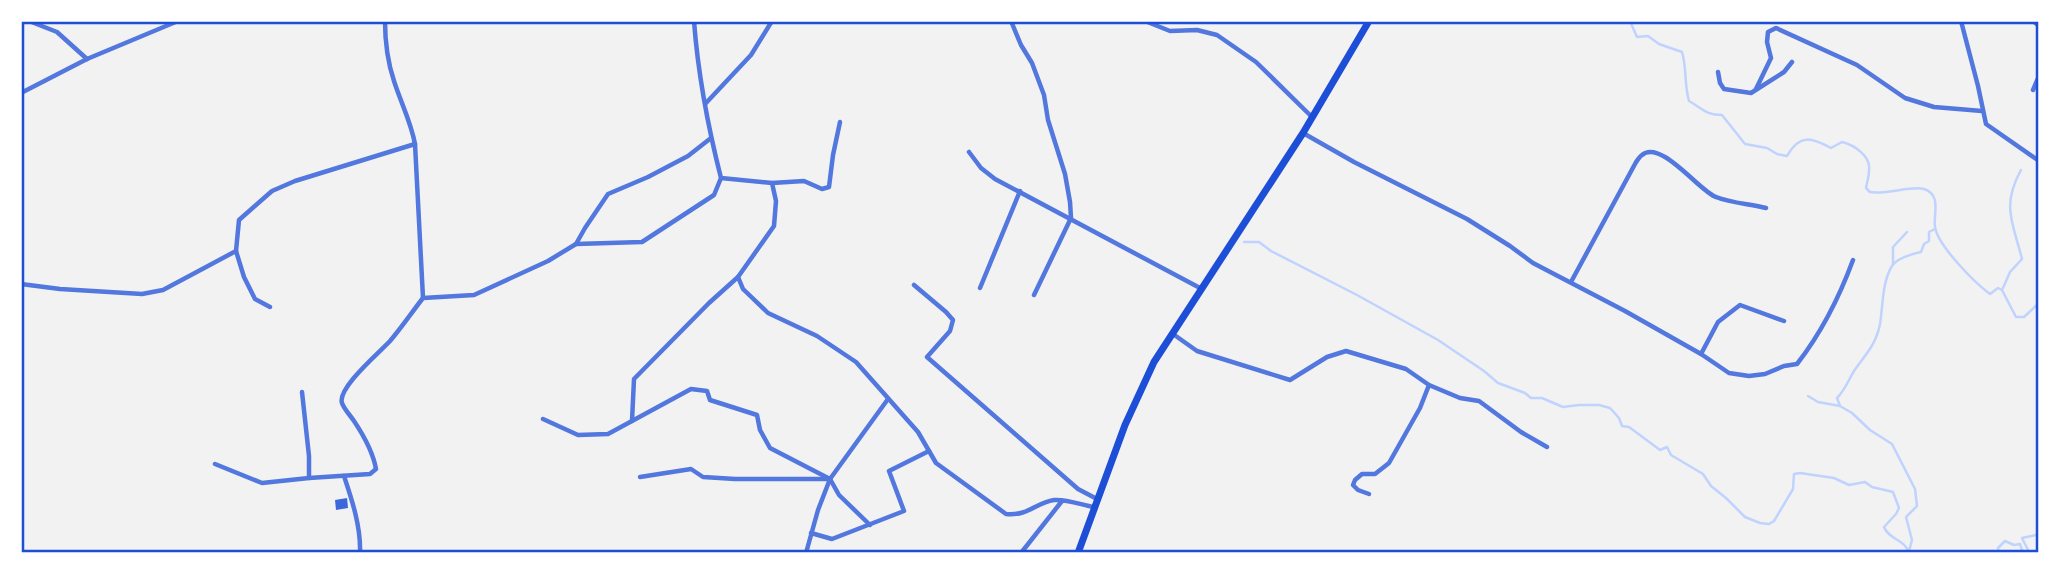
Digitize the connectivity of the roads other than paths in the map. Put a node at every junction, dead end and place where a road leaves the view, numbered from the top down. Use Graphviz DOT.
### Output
graph roads {
  1 [pos="29,21"];
  2 [pos="178,21"];
  3 [pos="385,21"];
  4 [pos="694,21"];
  5 [pos="772,21"];
  6 [pos="1011,21"];
  7 [pos="1145,21"];
  8 [pos="1369,21"];
  9 [pos="1961,21"];
  10 [pos="2033,21"];
  11 [pos="2039,26"];
  12 [pos="87,59"];
  13 [pos="1792,62"];
  14 [pos="1718,72"];
  15 [pos="2039,76"];
  16 [pos="1756,89"];
  17 [pos="2033,90"];
  18 [pos="21,93"];
  19 [pos="706,103"];
  20 [pos="1982,111"];
  21 [pos="1312,118"];
  22 [pos="840,122"];
  23 [pos="1303,133"];
  24 [pos="711,138"];
  25 [pos="415,144"];
  26 [pos="969,152"];
  27 [pos="2039,161"];
  28 [pos="721,178"];
  29 [pos="772,183"];
  30 [pos="1020,191"];
  31 [pos="1766,208"];
  32 [pos="1071,218"];
  33 [pos="576,244"];
  34 [pos="236,251"];
  35 [pos="1853,260"];
  36 [pos="738,276"];
  37 [pos="1571,282"];
  38 [pos="21,284"];
  39 [pos="914,285"];
  40 [pos="1200,288"];
  41 [pos="980,289"];
  42 [pos="1034,295"];
  43 [pos="423,298"];
  44 [pos="270,307"];
  45 [pos="1784,321"];
  46 [pos="1172,334"];
  47 [pos="1701,354"];
  48 [pos="1429,385"];
  49 [pos="302,393"];
  50 [pos="888,399"];
  51 [pos="543,419"];
  52 [pos="632,421"];
  53 [pos="1547,447"];
  54 [pos="929,451"];
  55 [pos="215,464"];
  56 [pos="344,476"];
  57 [pos="640,477"];
  58 [pos="309,478"];
  59 [pos="830,479"];
  60 [pos="1368,494"];
  61 [pos="1063,500"];
  62 [pos="1096,503"];
  63 [pos="870,525"];
  64 [pos="811,533"];
  65 [pos="360,553"];
  66 [pos="806,553"];
  67 [pos="1020,553"];
  68 [pos="1079,553"];
  1 -- 12 [label="street"];
  2 -- 12 [label="street"];
  3 -- 25 [label="street"];
  4 -- 19 [label="street"];
  5 -- 19 [label="street"];
  6 -- 32 [label="street"];
  7 -- 21 [label="street"];
  8 -- 21 [label="main road"];
  9 -- 20 [label="street"];
  10 -- 11 [label="street"];
  12 -- 18 [label="street"];
  13 -- 16 [label="street"];
  14 -- 16 [label="street"];
  15 -- 17 [label="street"];
  16 -- 20 [label="street"];
  19 -- 24 [label="street"];
  20 -- 27 [label="street"];
  21 -- 23 [label="main road"];
  22 -- 29 [label="street"];
  23 -- 37 [label="street"];
  23 -- 40 [label="main road"];
  24 -- 28 [label="street"];
  24 -- 33 [label="street"];
  25 -- 34 [label="street"];
  25 -- 43 [label="street"];
  26 -- 30 [label="street"];
  28 -- 29 [label="street"];
  28 -- 33 [label="street"];
  29 -- 36 [label="street"];
  30 -- 32 [label="street"];
  30 -- 41 [label="street"];
  31 -- 37 [label="street"];
  32 -- 40 [label="street"];
  32 -- 42 [label="street"];
  33 -- 43 [label="street"];
  34 -- 38 [label="street"];
  34 -- 44 [label="street"];
  35 -- 47 [label="street"];
  36 -- 50 [label="street"];
  36 -- 52 [label="street"];
  37 -- 47 [label="street"];
  39 -- 62 [label="street"];
  40 -- 46 [label="main road"];
  43 -- 56 [label="street"];
  45 -- 47 [label="street"];
  46 -- 48 [label="street"];
  46 -- 62 [label="main road"];
  48 -- 53 [label="street"];
  48 -- 60 [label="street"];
  49 -- 58 [label="street"];
  50 -- 54 [label="street"];
  50 -- 59 [label="street"];
  51 -- 52 [label="street"];
  52 -- 59 [label="street"];
  54 -- 61 [label="street"];
  54 -- 63 [label="street"];
  55 -- 58 [label="street"];
  56 -- 58 [label="street"];
  56 -- 65 [label="street"];
  57 -- 59 [label="street"];
  59 -- 63 [label="street"];
  59 -- 64 [label="street"];
  61 -- 62 [label="street"];
  61 -- 67 [label="street"];
  62 -- 68 [label="main road"];
  63 -- 64 [label="street"];
  64 -- 66 [label="street"];
}
